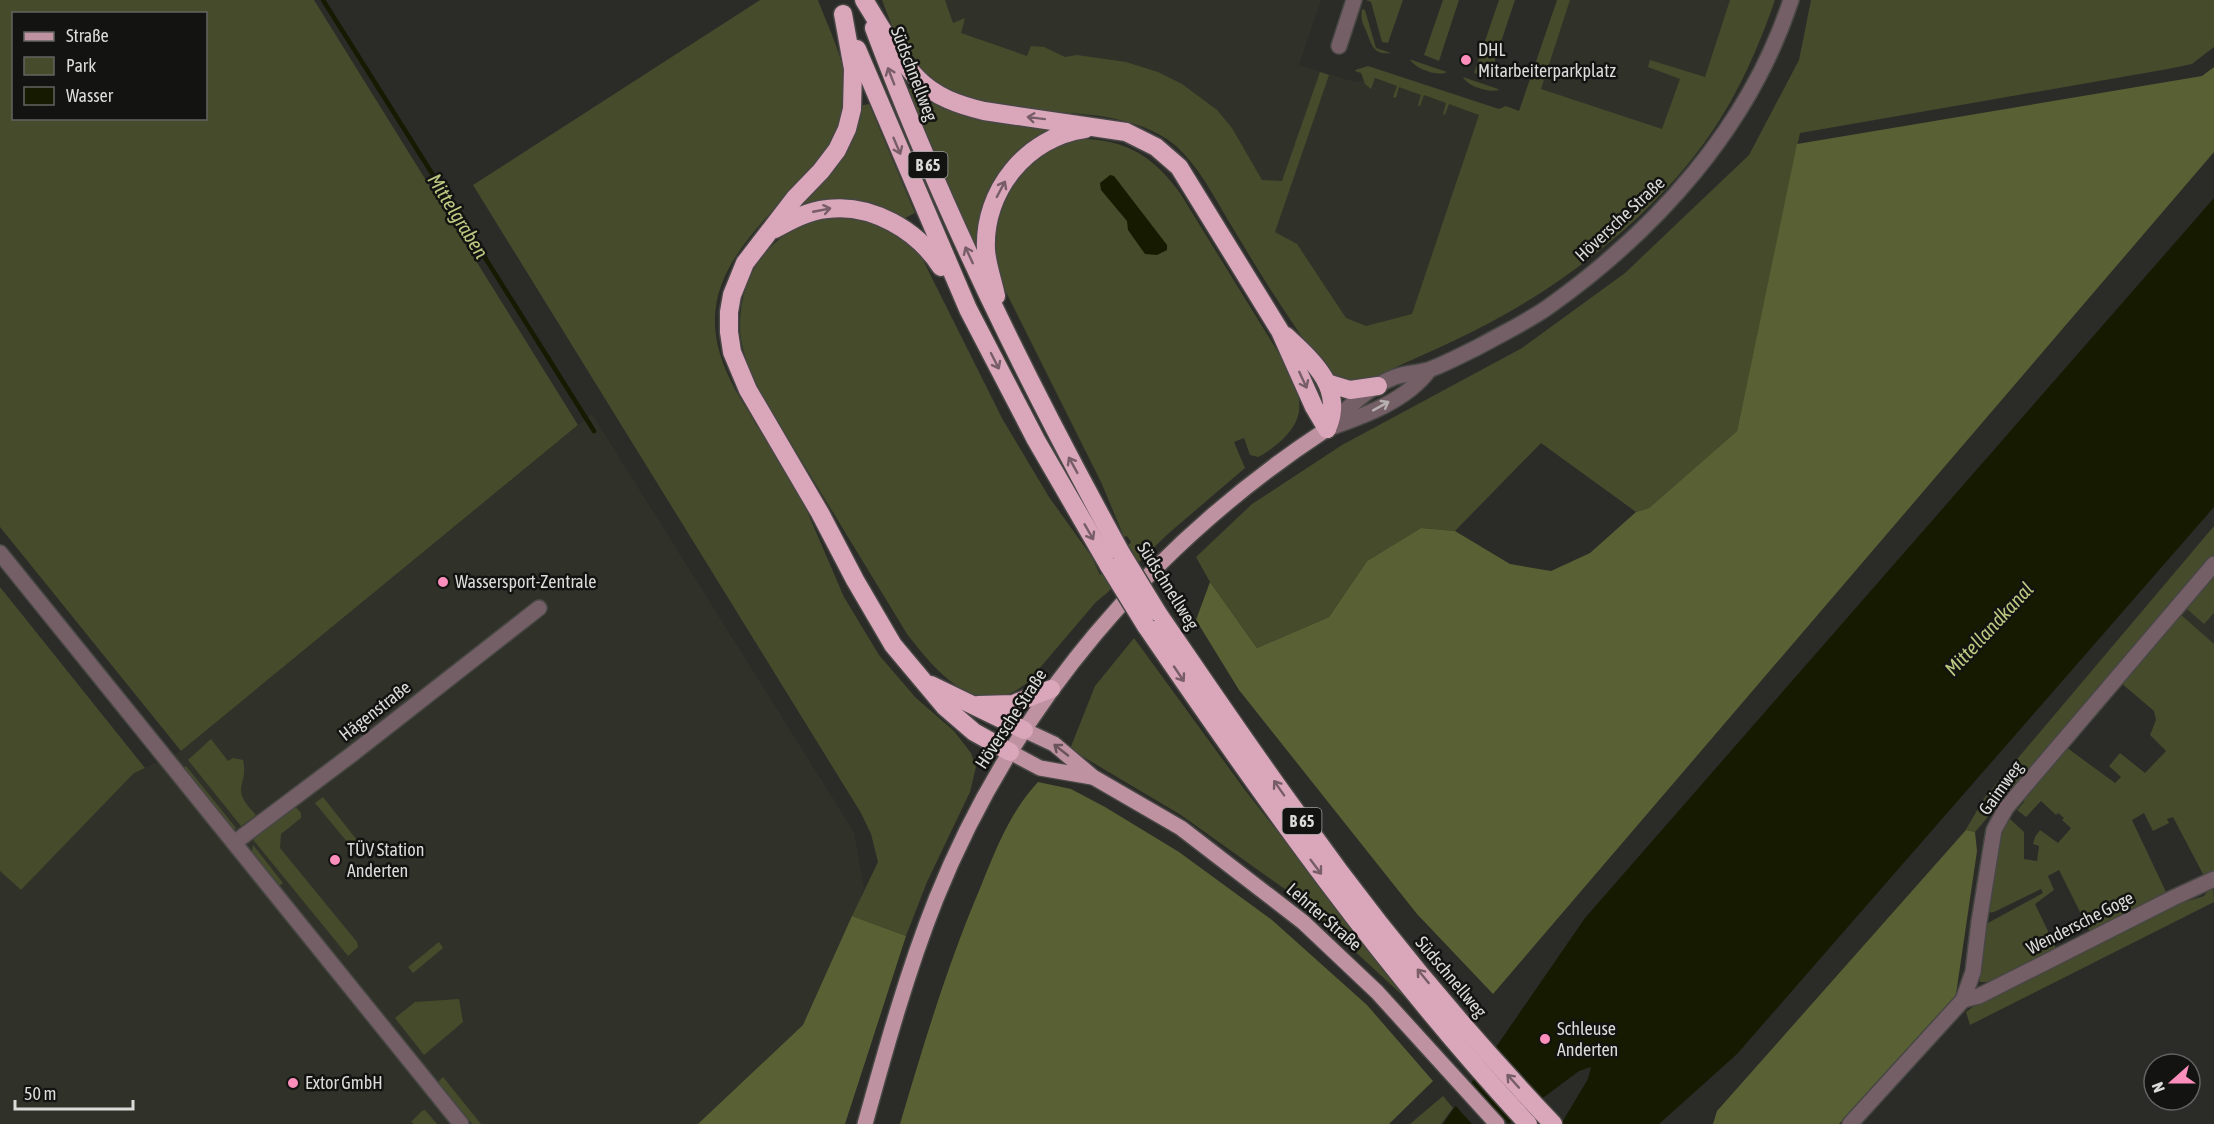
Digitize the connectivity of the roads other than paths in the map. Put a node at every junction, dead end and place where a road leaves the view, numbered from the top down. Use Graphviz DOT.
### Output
graph roads {
  1 [pos="863,0"];
  2 [pos="1354,0"];
  3 [pos="1791,0"];
  4 [pos="841,7"];
  5 [pos="1339,46"];
  6 [pos="1093,127"];
  7 [pos="768,233"];
  8 [pos="968,309"];
  9 [pos="1002,327"];
  10 [pos="1280,331"];
  11 [pos="1429,370"];
  12 [pos="1327,383"];
  13 [pos="1378,386"];
  14 [pos="1327,429"];
  15 [pos="0,553"];
  16 [pos="1115,559"];
  17 [pos="2214,564"];
  18 [pos="539,608"];
  19 [pos="925,683"];
  20 [pos="1051,689"];
  21 [pos="973,705"];
  22 [pos="1024,730"];
  23 [pos="1010,752"];
  24 [pos="1093,777"];
  25 [pos="234,843"];
  26 [pos="2214,879"];
  27 [pos="1963,1000"];
  28 [pos="1453,1027"];
  29 [pos="461,1124"];
  30 [pos="865,1124"];
  31 [pos="1497,1124"];
  32 [pos="1528,1124"];
  33 [pos="1553,1124"];
  34 [pos="1850,1124"];
  6 -- 1 [label="highway, one-way"];
  9 -- 1 [label="highway, Südschnellweg / B 65, one-way"];
  2 -- 5 [label="street"];
  3 -- 11 [label="street, Höversche Straße"];
  4 -- 7 [label="highway"];
  4 -- 8 [label="highway, Südschnellweg / B 65, one-way"];
  9 -- 6 [label="highway, one-way"];
  6 -- 10 [label="highway"];
  7 -- 8 [label="highway, one-way"];
  7 -- 19 [label="highway"];
  8 -- 16 [label="highway, Südschnellweg / B 65, one-way"];
  16 -- 9 [label="highway, Südschnellweg / B 65, one-way"];
  10 -- 12 [label="highway"];
  10 -- 14 [label="highway, one-way"];
  11 -- 13 [label="street, Höversche Straße"];
  14 -- 11 [label="street, Höversche Straße, one-way"];
  12 -- 13 [label="highway"];
  12 -- 14 [label="highway"];
  13 -- 14 [label="street, Höversche Straße"];
  14 -- 20 [label="main road, Höversche Straße"];
  15 -- 25 [label="street"];
  16 -- 28 [label="highway, Südschnellweg / B 65, bridge"];
  17 -- 27 [label="street, Gaimweg"];
  18 -- 25 [label="street, Hägenstraße"];
  19 -- 21 [label="highway"];
  19 -- 23 [label="highway"];
  20 -- 21 [label="highway"];
  20 -- 22 [label="main road, Höversche Straße"];
  21 -- 22 [label="highway"];
  22 -- 23 [label="main road, Höversche Straße"];
  24 -- 22 [label="main road, Lehrter Straße, one-way"];
  23 -- 24 [label="main road, Lehrter Straße"];
  23 -- 30 [label="main road, Höversche Straße"];
  24 -- 31 [label="main road, Lehrter Straße"];
  25 -- 29 [label="street"];
  26 -- 27 [label="street, Wendersche Goge"];
  27 -- 34 [label="street, Gaimweg"];
  28 -- 32 [label="highway, Südschnellweg / B 65"];
  33 -- 28 [label="highway, Südschnellweg / B 65, one-way"];
}
